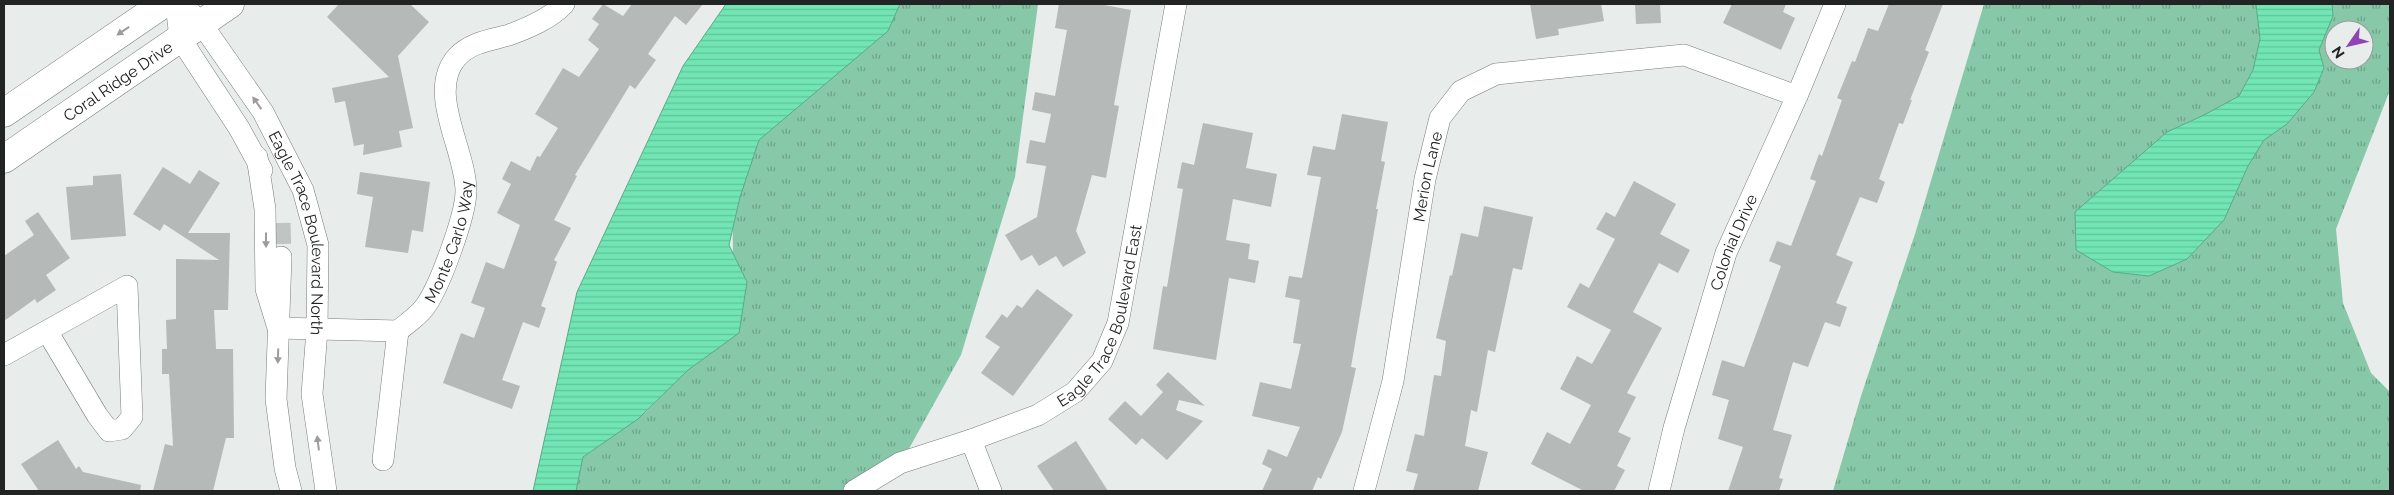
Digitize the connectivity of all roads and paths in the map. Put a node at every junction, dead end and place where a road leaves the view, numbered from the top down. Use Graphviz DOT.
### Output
graph roads {
  1 [pos="163,4"];
  2 [pos="176,4"];
  3 [pos="182,4"];
  4 [pos="230,4"];
  5 [pos="564,4"];
  6 [pos="1176,4"];
  7 [pos="1836,4"];
  8 [pos="191,31"];
  9 [pos="1797,96"];
  10 [pos="4,113"];
  11 [pos="257,157"];
  12 [pos="4,159"];
  13 [pos="280,223"];
  14 [pos="281,257"];
  15 [pos="278,328"];
  16 [pos="317,330"];
  17 [pos="47,331"];
  18 [pos="398,331"];
  19 [pos="4,355"];
  20 [pos="971,440"];
  21 [pos="383,460"];
  22 [pos="291,491"];
  23 [pos="326,491"];
  24 [pos="854,491"];
  25 [pos="991,491"];
  26 [pos="1364,491"];
  27 [pos="1659,491"];
  1 -- 10 [label="main road, one-way"];
  2 -- 8 [label="street, Eagle Trace Boulevard North"];
  3 -- 8 [label="street, Eagle Trace Boulevard North"];
  4 -- 8 [label="main road, Coral Ridge Drive"];
  5 -- 18 [label="street, Monte Carlo Way"];
  6 -- 20 [label="street, Eagle Trace Boulevard East"];
  7 -- 9 [label="street, Colonial Drive"];
  8 -- 11 [label="street, Eagle Trace Boulevard North"];
  8 -- 12 [label="main road, Coral Ridge Drive"];
  16 -- 8 [label="street, Eagle Trace Boulevard North, one-way"];
  9 -- 26 [label="street, Merion Lane"];
  9 -- 27 [label="street, Colonial Drive"];
  11 -- 13 [label="street, Eagle Trace Boulevard North"];
  11 -- 15 [label="street, Eagle Trace Boulevard North, one-way"];
  14 -- 15 [label="street, Eagle Trace Boulevard North"];
  15 -- 16 [label="street"];
  15 -- 22 [label="street, Eagle Trace Boulevard North, one-way"];
  16 -- 18 [label="street"];
  23 -- 16 [label="street, Eagle Trace Boulevard North, one-way"];
  17 -- 17 [label="street"];
  17 -- 19 [label="street"];
  18 -- 21 [label="street"];
  20 -- 24 [label="street, Eagle Trace Boulevard East"];
  20 -- 25 [label="street"];
}
